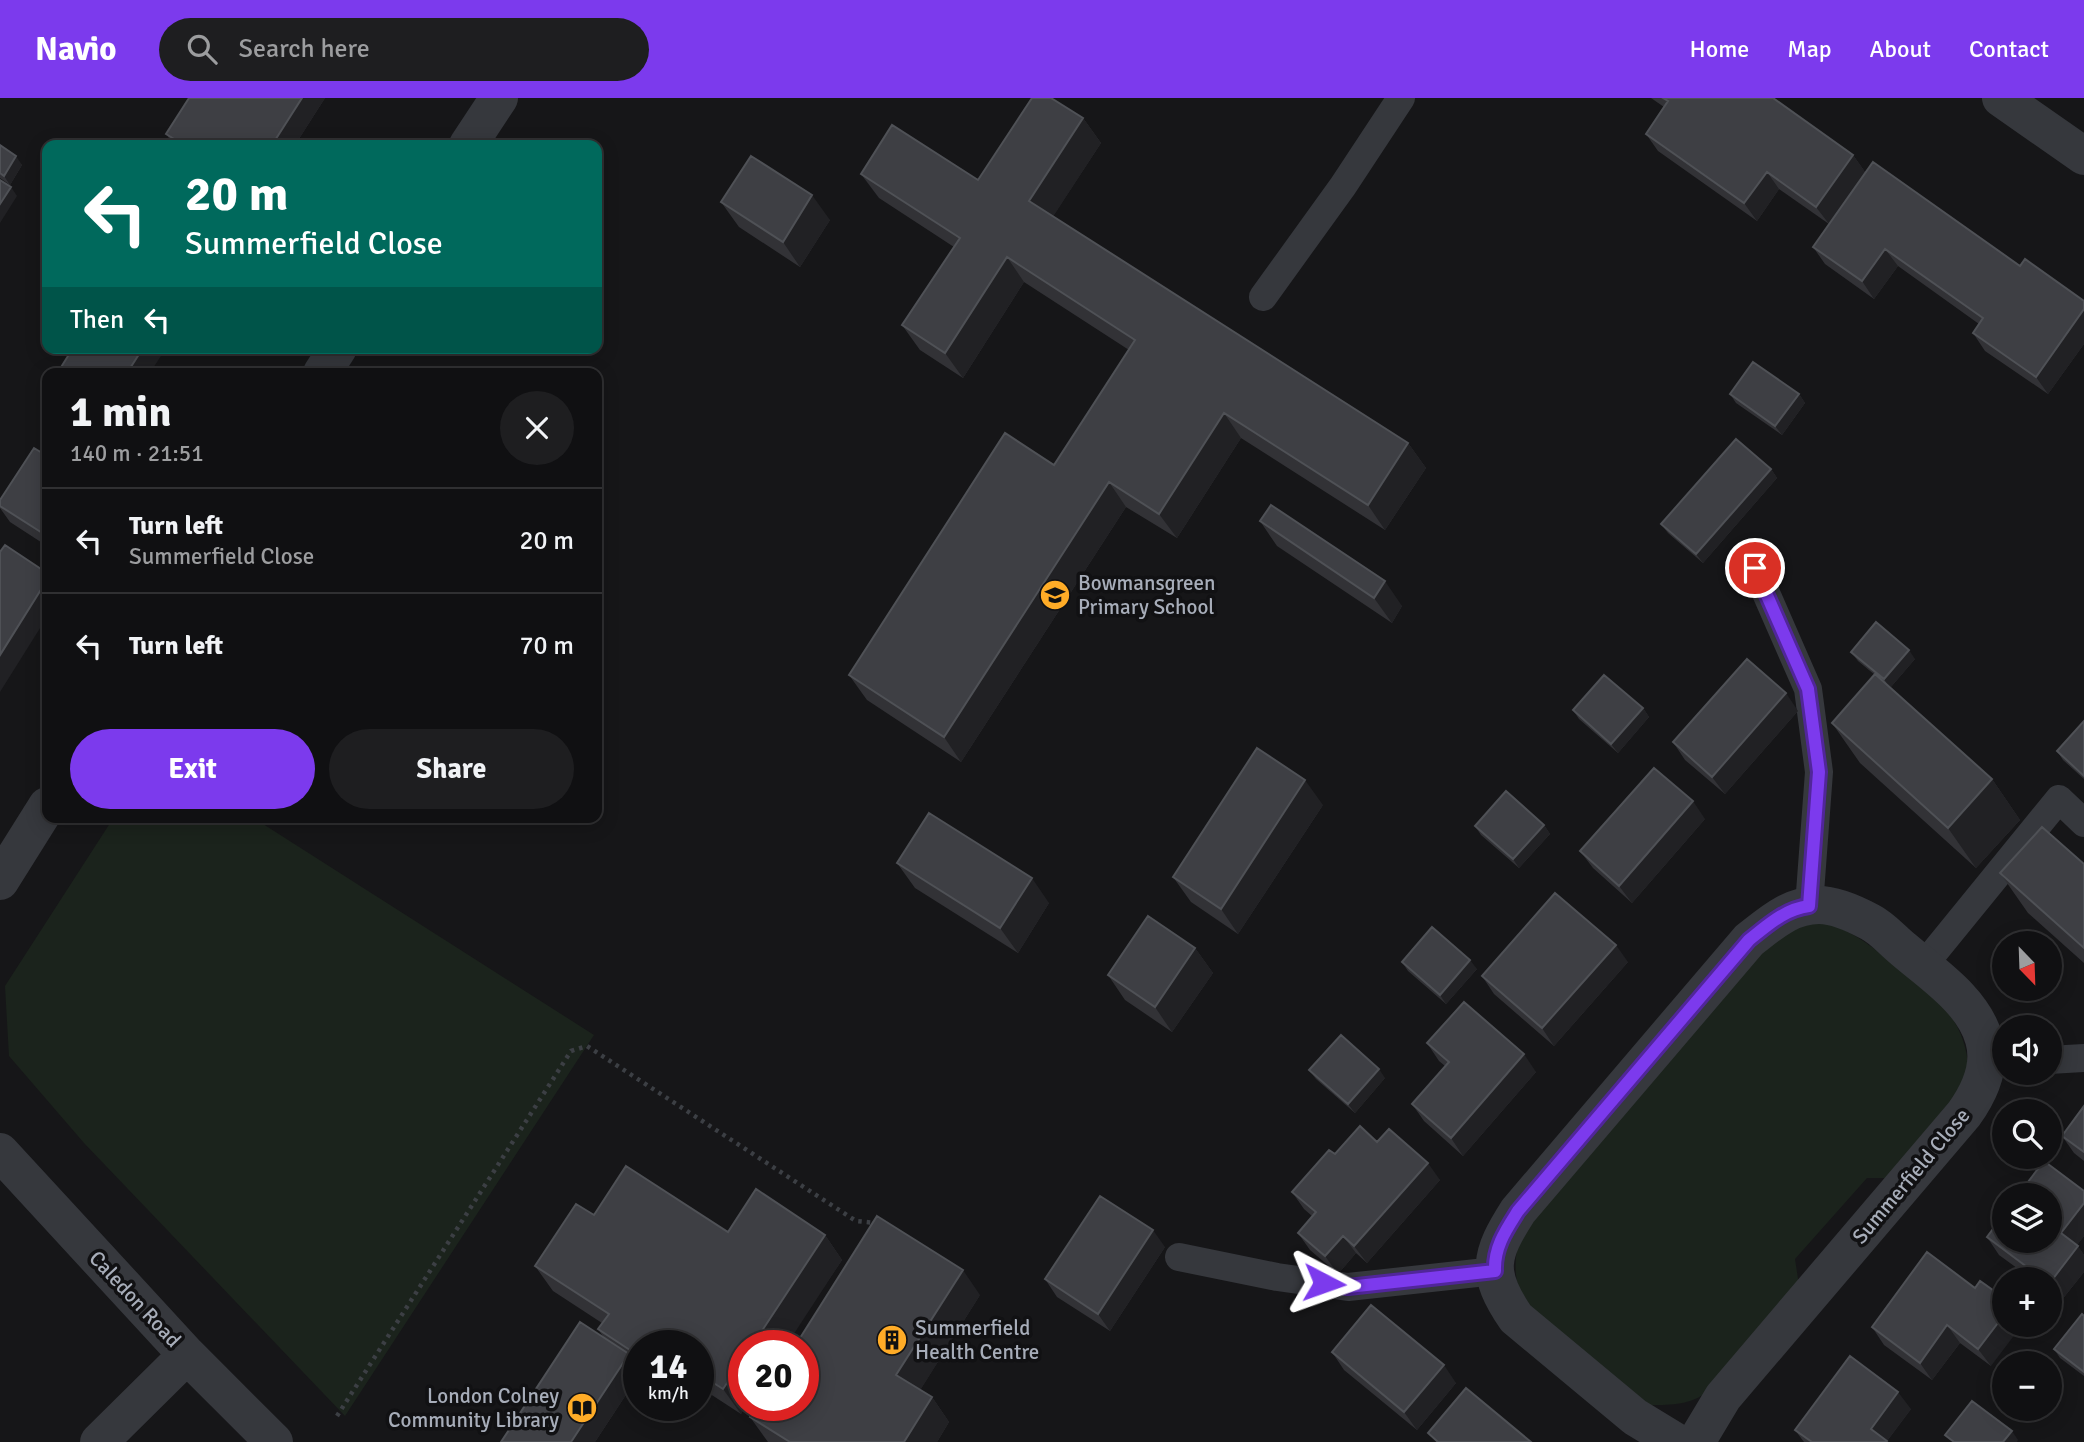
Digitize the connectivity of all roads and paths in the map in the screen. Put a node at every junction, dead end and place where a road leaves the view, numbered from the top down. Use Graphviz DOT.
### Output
graph roads {
  1 [pos="499,98"];
  2 [pos="1401,98"];
  3 [pos="2001,98"];
  4 [pos="471,140"];
  5 [pos="2084,156"];
  6 [pos="1263,297"];
  7 [pos="1755,568"];
  8 [pos="42,814"];
  9 [pos="2084,823"];
  10 [pos="0,881"];
  11 [pos="1809,906"];
  12 [pos="1923,966"];
  13 [pos="1992,1056"];
  14 [pos="2084,1058"];
  15 [pos="2062,1059"];
  16 [pos="1992,1069"];
  17 [pos="0,1152"];
  18 [pos="886,1230"];
  19 [pos="1179,1257"];
  20 [pos="1495,1271"];
  21 [pos="187,1355"];
  22 [pos="337,1416"];
  23 [pos="99,1442"];
  24 [pos="274,1442"];
  25 [pos="1676,1442"];
  26 [pos="1696,1442"];
  1 -- 4 [label="street"];
  2 -- 6 [label="lane"];
  3 -- 5 [label="street"];
  7 -- 11 [label="lane"];
  8 -- 10 [label="street"];
  9 -- 12 [label="lane"];
  11 -- 12 [label="street, Summerfield Close"];
  11 -- 20 [label="street, Summerfield Close"];
  12 -- 13 [label="street, Summerfield Close"];
  14 -- 15 [label="lane"];
  16 -- 26 [label="street, Summerfield Close"];
  17 -- 21 [label="street, Caledon Road"];
  18 -- 22 [label="path"];
  19 -- 20 [label="lane"];
  20 -- 25 [label="street"];
  21 -- 23 [label="street"];
  21 -- 24 [label="street, Caledon Road"];
}
